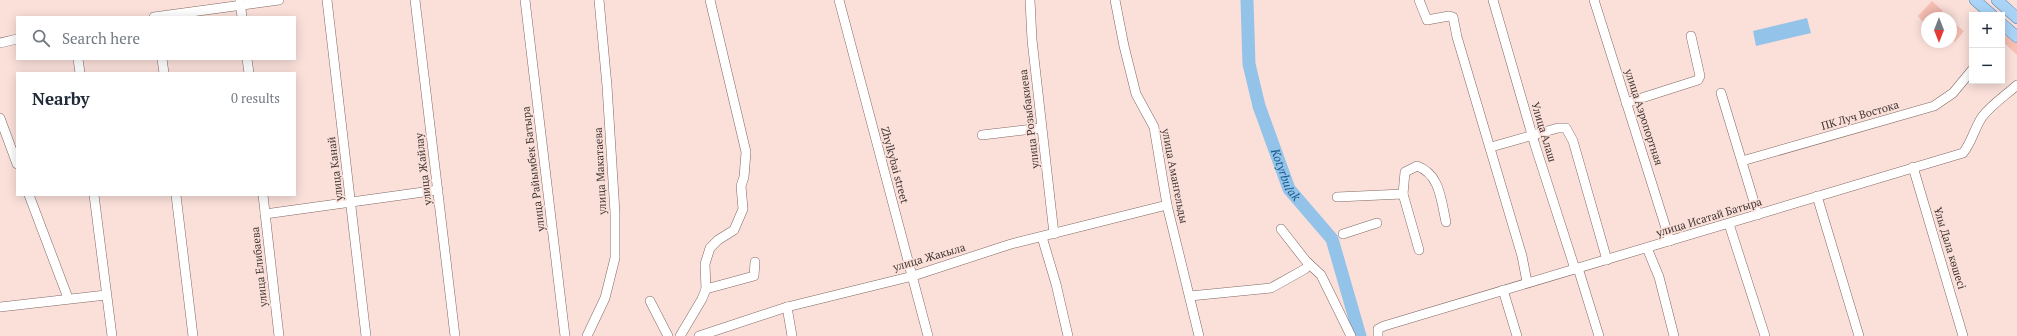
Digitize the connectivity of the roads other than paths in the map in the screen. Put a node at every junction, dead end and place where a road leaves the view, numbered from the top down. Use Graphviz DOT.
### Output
graph roads {
  1 [pos="279,0"];
  2 [pos="327,0"];
  3 [pos="416,0"];
  4 [pos="525,0"];
  5 [pos="598,0"];
  6 [pos="710,0"];
  7 [pos="839,0"];
  8 [pos="1030,0"];
  9 [pos="1115,0"];
  10 [pos="1419,0"];
  11 [pos="1493,0"];
  12 [pos="1594,0"];
  13 [pos="1975,0"];
  14 [pos="1997,0"];
  15 [pos="241,2"];
  16 [pos="1989,12"];
  17 [pos="164,16"];
  18 [pos="242,16"];
  19 [pos="2016,17"];
  20 [pos="2005,26"];
  21 [pos="2005,29"];
  22 [pos="1691,36"];
  23 [pos="2017,37"];
  24 [pos="16,39"];
  25 [pos="0,43"];
  26 [pos="78,60"];
  27 [pos="162,60"];
  28 [pos="247,60"];
  29 [pos="80,72"];
  30 [pos="164,72"];
  31 [pos="249,72"];
  32 [pos="1969,74"];
  33 [pos="2017,85"];
  34 [pos="1721,93"];
  35 [pos="1626,103"];
  36 [pos="0,118"];
  37 [pos="1041,128"];
  38 [pos="982,135"];
  39 [pos="1532,135"];
  40 [pos="1491,147"];
  41 [pos="1742,160"];
  42 [pos="16,161"];
  43 [pos="1913,167"];
  44 [pos="438,190"];
  45 [pos="1403,194"];
  46 [pos="29,196"];
  47 [pos="94,196"];
  48 [pos="176,196"];
  49 [pos="263,196"];
  50 [pos="1817,196"];
  51 [pos="1337,197"];
  52 [pos="351,202"];
  53 [pos="1167,205"];
  54 [pos="265,214"];
  55 [pos="1758,215"];
  56 [pos="1377,222"];
  57 [pos="1446,222"];
  58 [pos="1729,224"];
  59 [pos="1281,229"];
  60 [pos="1054,234"];
  61 [pos="1343,234"];
  62 [pos="1042,237"];
  63 [pos="1670,241"];
  64 [pos="1647,248"];
  65 [pos="1419,250"];
  66 [pos="1607,260"];
  67 [pos="755,262"];
  68 [pos="1308,264"];
  69 [pos="1576,269"];
  70 [pos="913,276"];
  71 [pos="1527,282"];
  72 [pos="706,289"];
  73 [pos="1503,290"];
  74 [pos="106,295"];
  75 [pos="1190,296"];
  76 [pos="68,298"];
  77 [pos="650,301"];
  78 [pos="0,307"];
  79 [pos="787,307"];
  80 [pos="1378,333"];
  81 [pos="112,336"];
  82 [pos="192,336"];
  83 [pos="279,336"];
  84 [pos="366,336"];
  85 [pos="455,336"];
  86 [pos="565,336"];
  87 [pos="587,336"];
  88 [pos="668,336"];
  89 [pos="680,336"];
  90 [pos="699,336"];
  91 [pos="792,336"];
  92 [pos="928,336"];
  93 [pos="1068,336"];
  94 [pos="1199,336"];
  95 [pos="1351,336"];
  96 [pos="1517,336"];
  97 [pos="1599,336"];
  98 [pos="1674,336"];
  99 [pos="1765,336"];
  100 [pos="1859,336"];
  101 [pos="1963,336"];
  1 -- 15 [label="street"];
  2 -- 52 [label="street, улица Канай"];
  3 -- 44 [label="street, улица Жайлау"];
  4 -- 86 [label="street, улица Райымбек Батыра"];
  5 -- 87 [label="street, улица Макатаева"];
  6 -- 72 [label="street"];
  7 -- 70 [label="street, Zhylkybai street"];
  8 -- 37 [label="street, улица Розыбакиева"];
  9 -- 53 [label="street, улица Амангельды"];
  10 -- 40 [label="street"];
  11 -- 39 [label="street, Улица Алаш"];
  12 -- 35 [label="street, улица Аэропортная"];
  13 -- 16 [label="main road"];
  14 -- 19 [label="main road"];
  15 -- 17 [label="street"];
  15 -- 18 [label="street"];
  19 -- 20 [label="main road"];
  21 -- 23 [label="main road"];
  22 -- 35 [label="street"];
  24 -- 25 [label="street"];
  26 -- 29 [label="street"];
  27 -- 30 [label="street"];
  28 -- 31 [label="street"];
  32 -- 41 [label="street, ПК Луч Востока"];
  33 -- 43 [label="street, улица Исатай Батыра"];
  34 -- 41 [label="street"];
  35 -- 63 [label="street, улица Аэропортная"];
  36 -- 42 [label="street"];
  37 -- 38 [label="street"];
  37 -- 60 [label="street, улица Розыбакиева"];
  39 -- 40 [label="street"];
  39 -- 66 [label="street"];
  39 -- 69 [label="street, Улица Алаш"];
  40 -- 71 [label="street"];
  41 -- 55 [label="street"];
  43 -- 50 [label="street, улица Исатай Батыра"];
  43 -- 101 [label="street, Ұлы Дала көшесі"];
  44 -- 52 [label="street"];
  44 -- 85 [label="street, улица Жайлау"];
  45 -- 51 [label="street"];
  45 -- 57 [label="street"];
  45 -- 65 [label="street"];
  46 -- 76 [label="street"];
  47 -- 74 [label="street"];
  48 -- 82 [label="street"];
  49 -- 54 [label="street, улица Елибаева"];
  50 -- 55 [label="street, улица Исатай Батыра"];
  50 -- 100 [label="street"];
  52 -- 54 [label="street"];
  52 -- 84 [label="street, улица Канай"];
  53 -- 60 [label="street, улица Жакыла"];
  53 -- 75 [label="street, улица Амангельды"];
  54 -- 83 [label="street, улица Елибаева"];
  55 -- 58 [label="street, улица Исатай Батыра"];
  56 -- 61 [label="street"];
  58 -- 63 [label="street, улица Исатай Батыра"];
  58 -- 99 [label="street"];
  59 -- 68 [label="street"];
  60 -- 62 [label="street, улица Жакыла"];
  62 -- 70 [label="street, улица Жакыла"];
  62 -- 93 [label="street"];
  63 -- 64 [label="street, улица Исатай Батыра"];
  64 -- 66 [label="street, улица Исатай Батыра"];
  64 -- 98 [label="street"];
  66 -- 69 [label="street, улица Исатай Батыра"];
  67 -- 72 [label="street"];
  68 -- 75 [label="street"];
  68 -- 95 [label="street"];
  69 -- 71 [label="street, улица Исатай Батыра"];
  69 -- 97 [label="street, Улица Алаш"];
  70 -- 79 [label="street, улица Жакыла"];
  70 -- 92 [label="street, Zhylkybai street"];
  71 -- 73 [label="street, улица Исатай Батыра"];
  72 -- 89 [label="street"];
  73 -- 80 [label="street, улица Исатай Батыра"];
  73 -- 96 [label="street"];
  74 -- 76 [label="street"];
  74 -- 81 [label="street"];
  75 -- 94 [label="street, улица Амангельды"];
  76 -- 78 [label="street"];
  77 -- 88 [label="street"];
  79 -- 90 [label="street, улица Жакыла"];
  79 -- 91 [label="street"];
}
